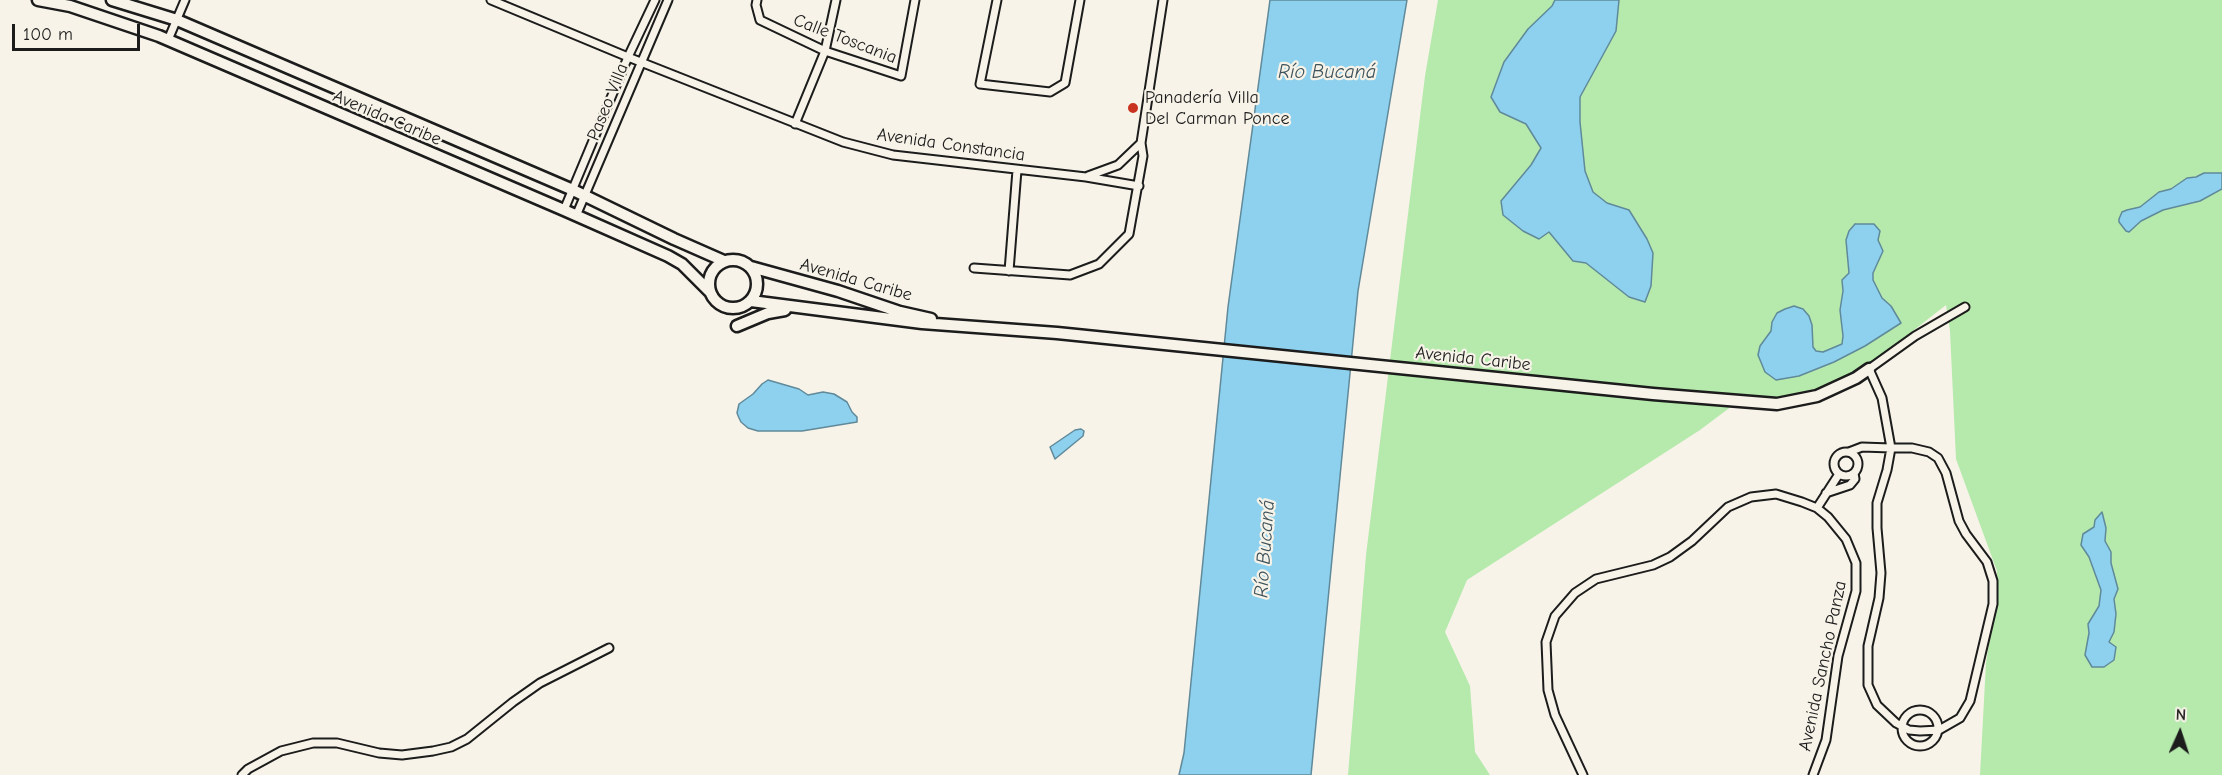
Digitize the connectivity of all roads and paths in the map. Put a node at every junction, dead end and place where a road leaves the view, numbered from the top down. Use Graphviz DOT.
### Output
graph roads {
  1 [pos="38,0"];
  2 [pos="112,0"];
  3 [pos="185,0"];
  4 [pos="491,0"];
  5 [pos="655,0"];
  6 [pos="668,0"];
  7 [pos="757,0"];
  8 [pos="836,0"];
  9 [pos="915,0"];
  10 [pos="997,0"];
  11 [pos="1080,0"];
  12 [pos="1163,0"];
  13 [pos="177,20"];
  14 [pos="168,40"];
  15 [pos="825,51"];
  16 [pos="628,57"];
  17 [pos="640,62"];
  18 [pos="795,124"];
  19 [pos="1141,143"];
  20 [pos="1017,170"];
  21 [pos="1086,177"];
  22 [pos="1139,186"];
  23 [pos="573,190"];
  24 [pos="585,195"];
  25 [pos="564,210"];
  26 [pos="576,216"];
  27 [pos="724,261"];
  28 [pos="751,267"];
  29 [pos="974,268"];
  30 [pos="1009,272"];
  31 [pos="709,291"];
  32 [pos="751,301"];
  33 [pos="1965,307"];
  34 [pos="795,309"];
  35 [pos="951,325"];
  36 [pos="737,326"];
  37 [pos="1869,369"];
  38 [pos="1890,448"];
  39 [pos="1849,452"];
  40 [pos="1854,473"];
  41 [pos="1839,474"];
  42 [pos="1826,494"];
  43 [pos="1817,508"];
  44 [pos="609,648"];
  45 [pos="1902,726"];
  46 [pos="1939,730"];
  47 [pos="242,775"];
  48 [pos="1583,775"];
  49 [pos="1813,775"];
  1 -- 14 [label="street, Avenida Caribe"];
  2 -- 13 [label="street, Avenida Caribe"];
  3 -- 13 [label="street"];
  4 -- 16 [label="street, Avenida Constancia"];
  5 -- 16 [label="street, Paseo Villa"];
  6 -- 17 [label="street, Paseo Villa"];
  7 -- 15 [label="street, Calle Toscania"];
  8 -- 15 [label="street"];
  9 -- 15 [label="street, Calle Toscania"];
  10 -- 11 [label="street"];
  12 -- 19 [label="street"];
  13 -- 14 [label="street"];
  13 -- 23 [label="street, Avenida Caribe"];
  14 -- 25 [label="street, Avenida Caribe"];
  15 -- 18 [label="street"];
  16 -- 17 [label="street, Avenida Constancia"];
  16 -- 23 [label="street, Paseo Villa"];
  17 -- 18 [label="street, Avenida Constancia"];
  17 -- 24 [label="street, Paseo Villa"];
  18 -- 20 [label="street, Avenida Constancia"];
  19 -- 21 [label="street"];
  19 -- 22 [label="street"];
  20 -- 21 [label="street, Avenida Constancia"];
  20 -- 30 [label="street"];
  21 -- 22 [label="street, Avenida Constancia"];
  22 -- 30 [label="street"];
  23 -- 24 [label="street, Avenida Caribe"];
  23 -- 25 [label="street, Paseo Villa"];
  24 -- 26 [label="street, Paseo Villa"];
  24 -- 27 [label="street, Avenida Caribe"];
  25 -- 26 [label="street, Avenida Caribe"];
  26 -- 31 [label="street, Avenida Caribe"];
  27 -- 28 [label="street"];
  27 -- 31 [label="street"];
  28 -- 32 [label="street"];
  28 -- 35 [label="street, Avenida Caribe"];
  29 -- 30 [label="street"];
  31 -- 32 [label="street"];
  32 -- 34 [label="street, Avenida Caribe"];
  33 -- 37 [label="street, Avenida Caribe"];
  34 -- 35 [label="street, Avenida Caribe"];
  34 -- 36 [label="street"];
  35 -- 37 [label="street, Avenida Caribe"];
  37 -- 38 [label="street"];
  38 -- 39 [label="street"];
  38 -- 45 [label="street"];
  38 -- 46 [label="street"];
  39 -- 40 [label="street"];
  39 -- 41 [label="street"];
  40 -- 41 [label="street"];
  40 -- 42 [label="street"];
  41 -- 42 [label="street"];
  42 -- 43 [label="street"];
  43 -- 48 [label="street, Avenida Sancho Panza"];
  43 -- 49 [label="street, Avenida Sancho Panza"];
  44 -- 47 [label="street"];
  45 -- 46 [label="street"];
  45 -- 46 [label="street"];
  45 -- 46 [label="street"];
}
